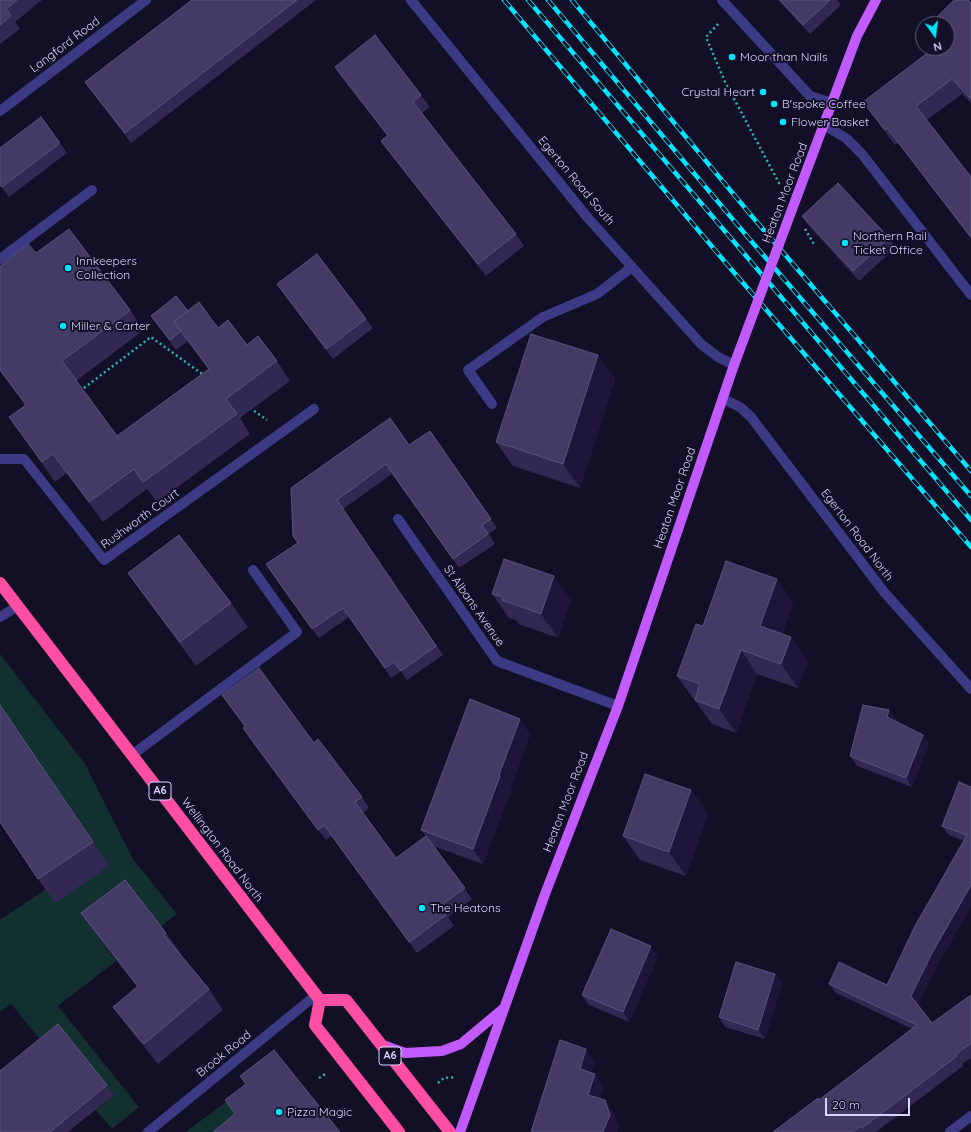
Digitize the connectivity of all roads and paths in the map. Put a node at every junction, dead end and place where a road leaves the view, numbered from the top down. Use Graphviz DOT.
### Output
graph roads {
  1 [pos="146,0"];
  2 [pos="411,0"];
  3 [pos="722,0"];
  4 [pos="876,0"];
  5 [pos="731,11"];
  6 [pos="832,103"];
  7 [pos="0,111"];
  8 [pos="824,126"];
  9 [pos="92,190"];
  10 [pos="784,192"];
  11 [pos="804,226"];
  12 [pos="815,246"];
  13 [pos="0,259"];
  14 [pos="632,267"];
  15 [pos="971,295"];
  16 [pos="734,366"];
  17 [pos="207,377"];
  18 [pos="75,394"];
  19 [pos="723,399"];
  20 [pos="245,404"];
  21 [pos="492,404"];
  22 [pos="314,409"];
  23 [pos="283,432"];
  24 [pos="0,459"];
  25 [pos="398,519"];
  26 [pos="253,570"];
  27 [pos="0,583"];
  28 [pos="18,606"];
  29 [pos="0,617"];
  30 [pos="971,689"];
  31 [pos="618,706"];
  32 [pos="132,755"];
  33 [pos="318,998"];
  34 [pos="505,1007"];
  35 [pos="380,1044"];
  36 [pos="328,1072"];
  37 [pos="456,1077"];
  38 [pos="320,1078"];
  39 [pos="437,1084"];
  40 [pos="971,1116"];
  41 [pos="148,1132"];
  42 [pos="399,1132"];
  43 [pos="450,1132"];
  44 [pos="460,1132"];
  45 [pos="950,1132"];
  1 -- 7 [label="street, Langford Road"];
  2 -- 14 [label="street, Egerton Road South"];
  3 -- 5 [label="street"];
  4 -- 6 [label="main road, Heaton Moor Road"];
  5 -- 6 [label="street"];
  5 -- 10 [label="path"];
  6 -- 8 [label="main road, Heaton Moor Road"];
  8 -- 15 [label="street"];
  8 -- 16 [label="main road, Heaton Moor Road, bridge"];
  9 -- 13 [label="street"];
  11 -- 12 [label="path"];
  14 -- 16 [label="street, Egerton Road South"];
  14 -- 21 [label="street"];
  16 -- 19 [label="main road, Heaton Moor Road"];
  17 -- 18 [label="path"];
  19 -- 30 [label="street, Egerton Road North"];
  19 -- 31 [label="main road, Heaton Moor Road"];
  20 -- 23 [label="path"];
  22 -- 23 [label="street, Rushworth Court"];
  23 -- 24 [label="street, Rushworth Court"];
  25 -- 31 [label="street, St Albans Avenue"];
  26 -- 32 [label="street"];
  27 -- 28 [label="highway, Wellington Road North / A6"];
  28 -- 29 [label="street"];
  28 -- 32 [label="highway, Wellington Road North / A6"];
  31 -- 34 [label="main road, Heaton Moor Road"];
  32 -- 33 [label="highway, Wellington Road North / A6"];
  33 -- 35 [label="highway, A6"];
  33 -- 41 [label="street, Brook Road"];
  33 -- 42 [label="highway"];
  34 -- 35 [label="main road"];
  34 -- 44 [label="main road, Heaton Moor Road"];
  35 -- 43 [label="highway, A6"];
  36 -- 38 [label="path"];
  37 -- 39 [label="path"];
  40 -- 45 [label="street"];
}
